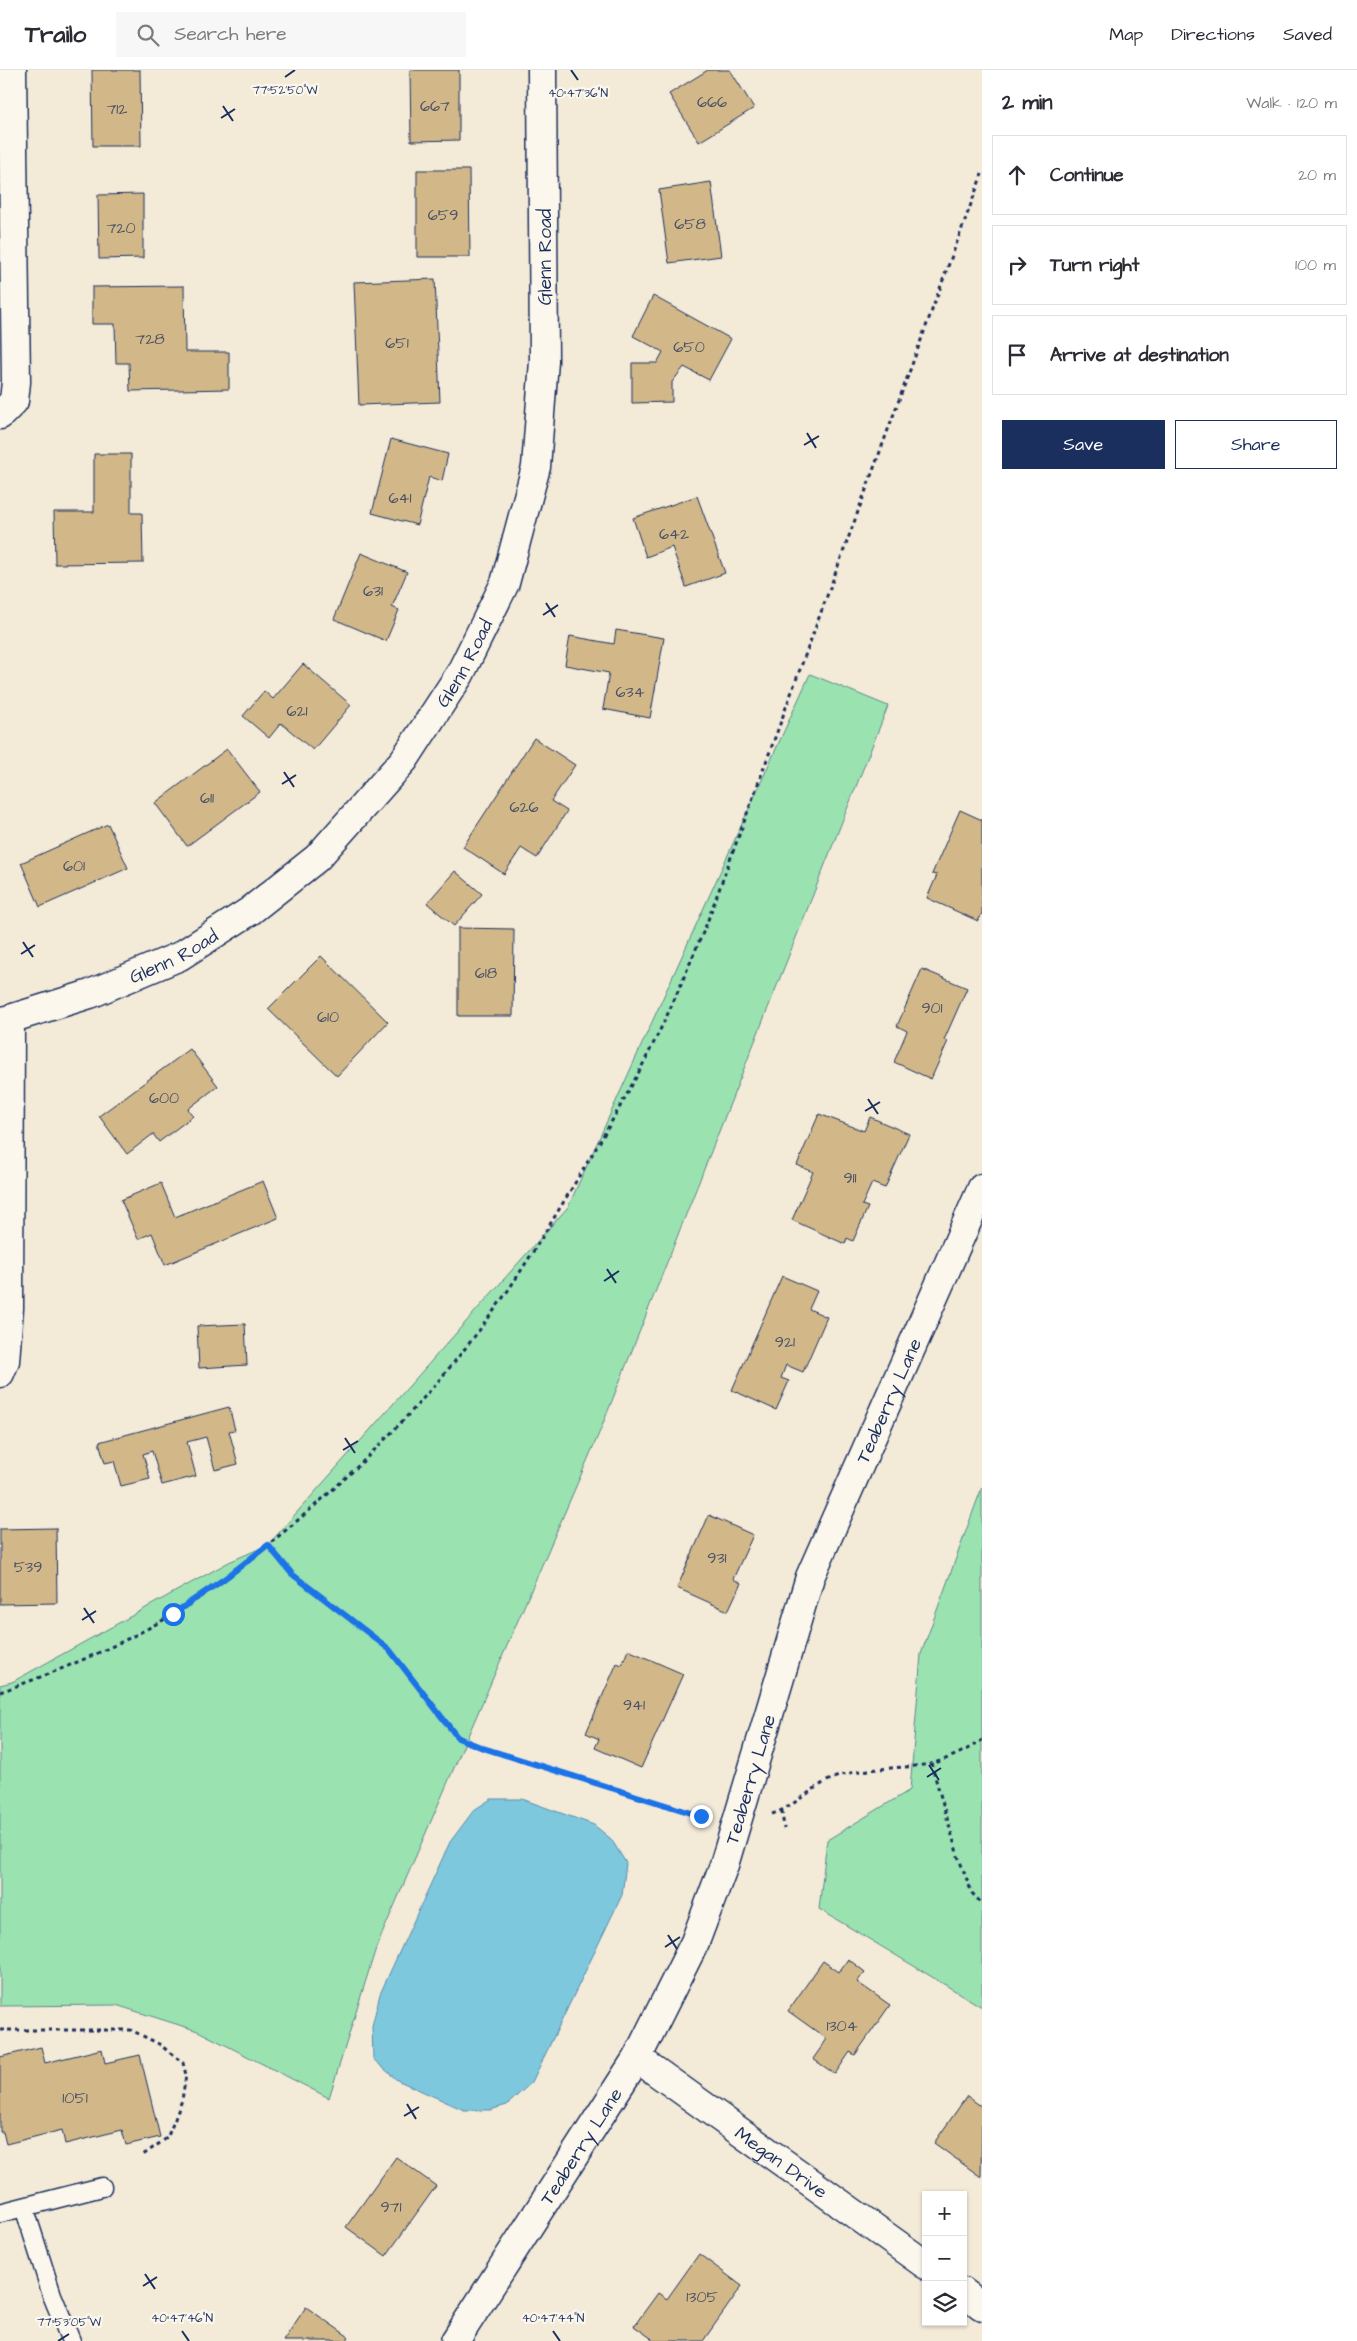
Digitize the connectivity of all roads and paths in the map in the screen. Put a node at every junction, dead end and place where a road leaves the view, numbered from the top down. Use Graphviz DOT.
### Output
graph roads {
  1 [pos="12,70"];
  2 [pos="542,70"];
  3 [pos="982,174"];
  4 [pos="2,413"];
  5 [pos="5,1021"];
  6 [pos="982,1188"];
  7 [pos="0,1373"];
  8 [pos="268,1545"];
  9 [pos="0,1692"];
  10 [pos="982,1740"];
  11 [pos="931,1764"];
  12 [pos="701,1816"];
  13 [pos="784,1830"];
  14 [pos="982,1904"];
  15 [pos="0,2030"];
  16 [pos="637,2058"];
  17 [pos="143,2155"];
  18 [pos="102,2187"];
  19 [pos="24,2207"];
  20 [pos="0,2213"];
  21 [pos="922,2263"];
  22 [pos="967,2295"];
  23 [pos="982,2306"];
  24 [pos="71,2341"];
  25 [pos="455,2341"];
  1 -- 4 [label="street"];
  2 -- 5 [label="street, Glenn Road"];
  3 -- 8 [label="path"];
  5 -- 7 [label="street"];
  6 -- 16 [label="street, Teaberry Lane"];
  8 -- 9 [label="path"];
  8 -- 12 [label="path"];
  10 -- 11 [label="path"];
  11 -- 13 [label="path"];
  11 -- 14 [label="path"];
  15 -- 17 [label="path"];
  16 -- 21 [label="street, Megan Drive"];
  16 -- 25 [label="street, Teaberry Lane"];
  18 -- 19 [label="lane"];
  19 -- 20 [label="lane"];
  19 -- 24 [label="lane"];
  22 -- 23 [label="street"];
}
